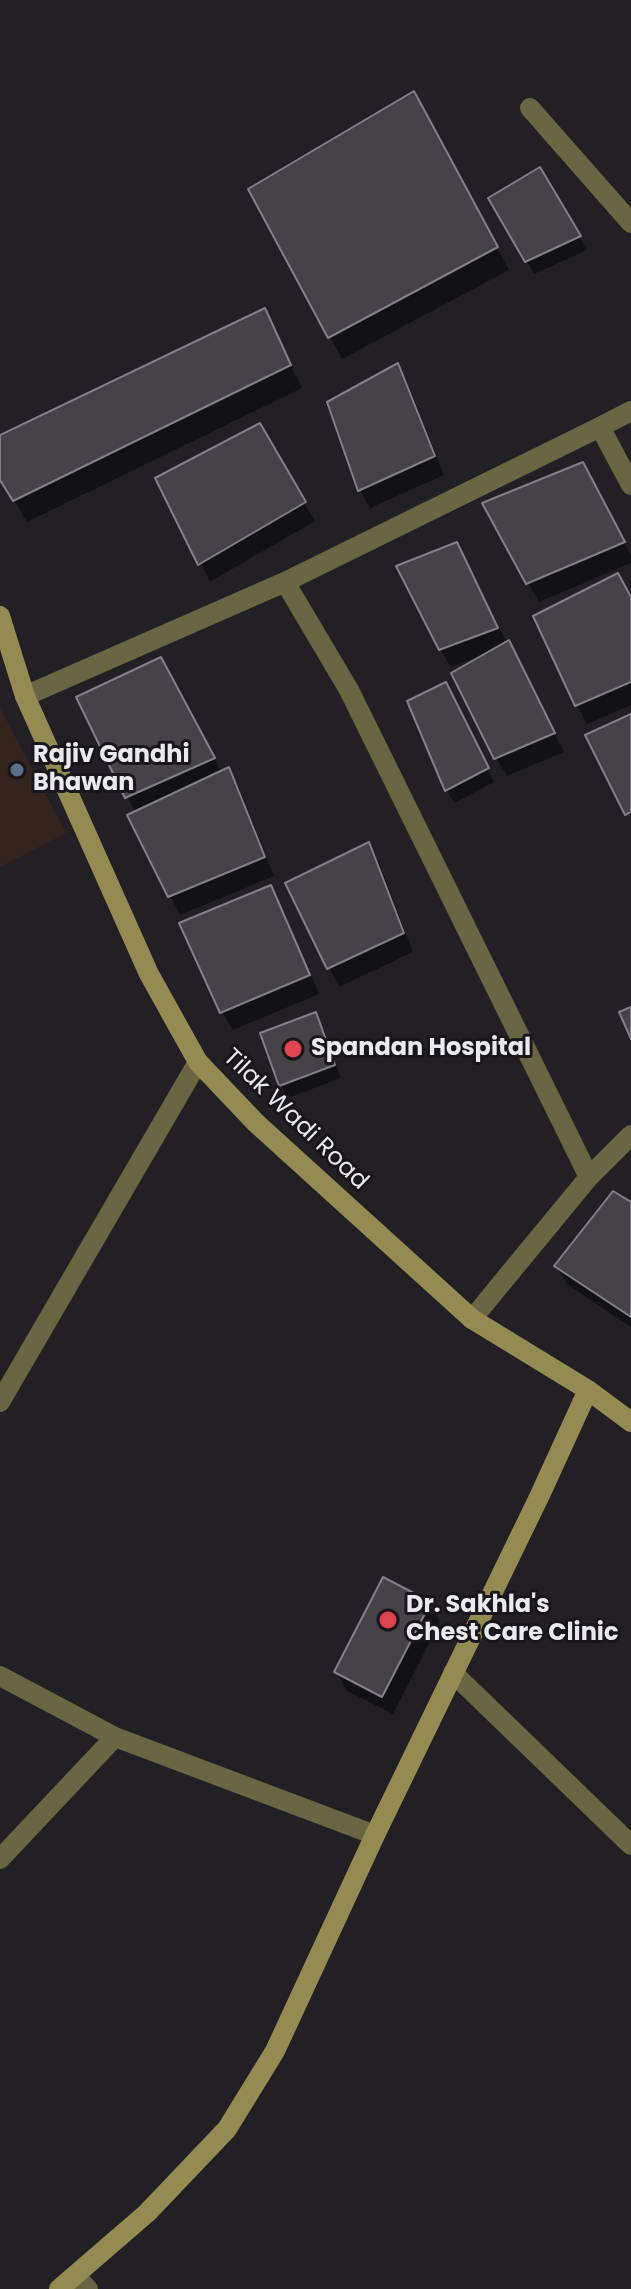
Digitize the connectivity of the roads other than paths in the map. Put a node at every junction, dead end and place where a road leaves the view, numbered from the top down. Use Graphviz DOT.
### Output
graph roads {
  1 [pos="530,108"];
  2 [pos="631,223"];
  3 [pos="631,411"];
  4 [pos="600,427"];
  5 [pos="631,485"];
  6 [pos="285,582"];
  7 [pos="0,616"];
  8 [pos="25,696"];
  9 [pos="198,1062"];
  10 [pos="631,1135"];
  11 [pos="589,1177"];
  12 [pos="472,1319"];
  13 [pos="588,1390"];
  14 [pos="0,1402"];
  15 [pos="631,1422"];
  16 [pos="453,1673"];
  17 [pos="0,1676"];
  18 [pos="115,1737"];
  19 [pos="375,1835"];
  20 [pos="631,1845"];
  21 [pos="0,1859"];
  22 [pos="74,2285"];
  1 -- 2 [label="street"];
  3 -- 4 [label="street"];
  4 -- 5 [label="street"];
  4 -- 6 [label="street"];
  6 -- 8 [label="street"];
  6 -- 11 [label="street"];
  7 -- 8 [label="street, Tilak Wadi Road"];
  8 -- 9 [label="street, Tilak Wadi Road"];
  9 -- 12 [label="street, Tilak Wadi Road"];
  9 -- 14 [label="street"];
  10 -- 11 [label="street"];
  11 -- 12 [label="street"];
  12 -- 13 [label="street, Tilak Wadi Road"];
  13 -- 15 [label="street, Tilak Wadi Road"];
  13 -- 16 [label="street"];
  16 -- 19 [label="street"];
  16 -- 20 [label="street"];
  17 -- 18 [label="street"];
  18 -- 19 [label="street"];
  18 -- 21 [label="street"];
  19 -- 22 [label="street"];
}
